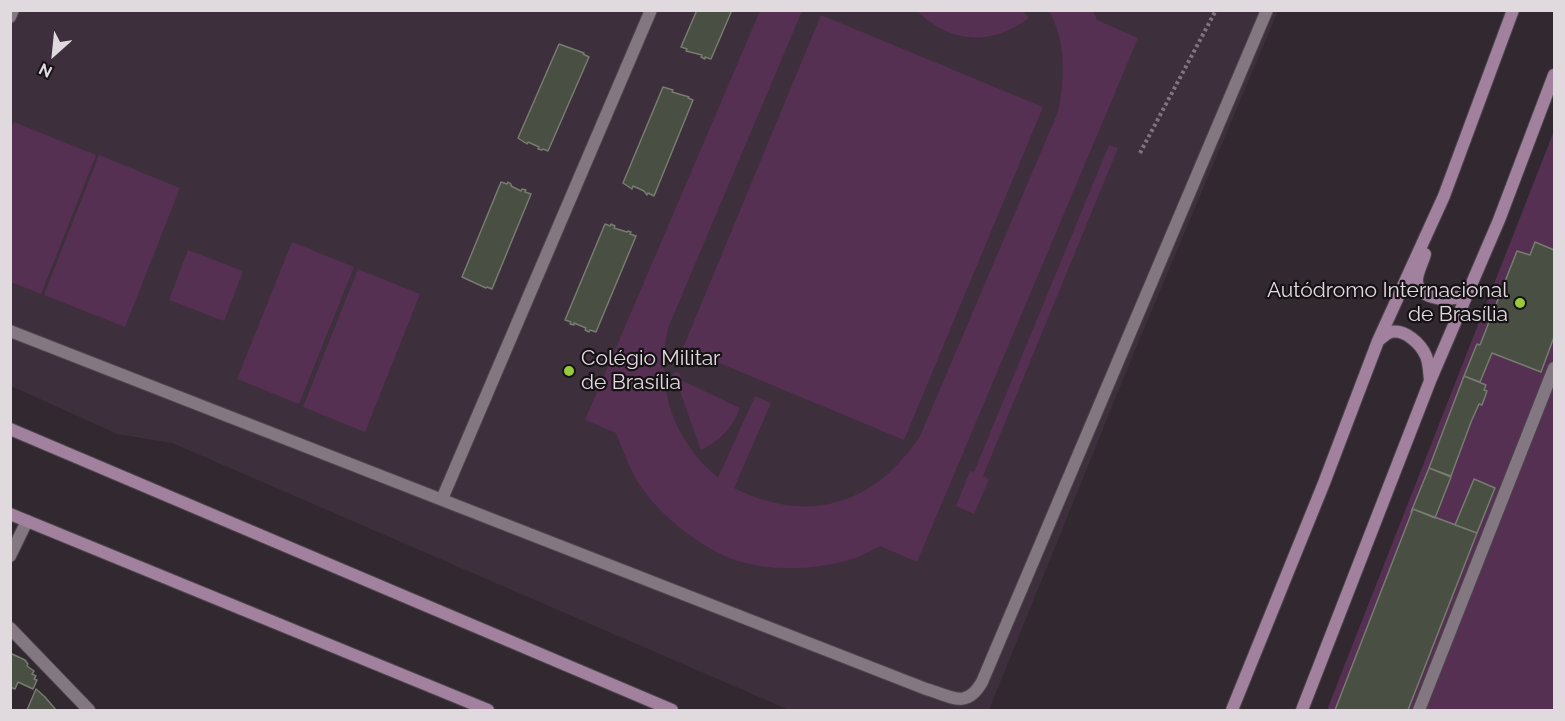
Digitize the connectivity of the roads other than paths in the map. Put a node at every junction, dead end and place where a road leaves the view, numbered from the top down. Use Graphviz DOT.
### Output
graph roads {
  1 [pos="13,10"];
  2 [pos="651,10"];
  3 [pos="1267,10"];
  4 [pos="1514,10"];
  5 [pos="10,17"];
  6 [pos="1554,75"];
  7 [pos="1444,196"];
  8 [pos="1468,293"];
  9 [pos="10,331"];
  10 [pos="1378,341"];
  11 [pos="1554,368"];
  12 [pos="1430,381"];
  13 [pos="10,429"];
  14 [pos="442,499"];
  15 [pos="10,514"];
  16 [pos="27,521"];
  17 [pos="10,556"];
  18 [pos="10,628"];
  19 [pos="88,711"];
  20 [pos="488,711"];
  21 [pos="672,711"];
  22 [pos="1232,711"];
  23 [pos="1302,711"];
  24 [pos="1419,711"];
  1 -- 5 [label="lane"];
  2 -- 14 [label="lane"];
  3 -- 14 [label="lane"];
  4 -- 7 [label="street"];
  6 -- 8 [label="street"];
  7 -- 8 [label="street"];
  7 -- 10 [label="street"];
  8 -- 12 [label="street"];
  9 -- 14 [label="lane"];
  10 -- 12 [label="street"];
  10 -- 22 [label="street"];
  11 -- 24 [label="lane"];
  12 -- 23 [label="street"];
  13 -- 21 [label="street"];
  15 -- 16 [label="street"];
  16 -- 17 [label="lane"];
  16 -- 20 [label="street"];
  18 -- 19 [label="lane"];
}
